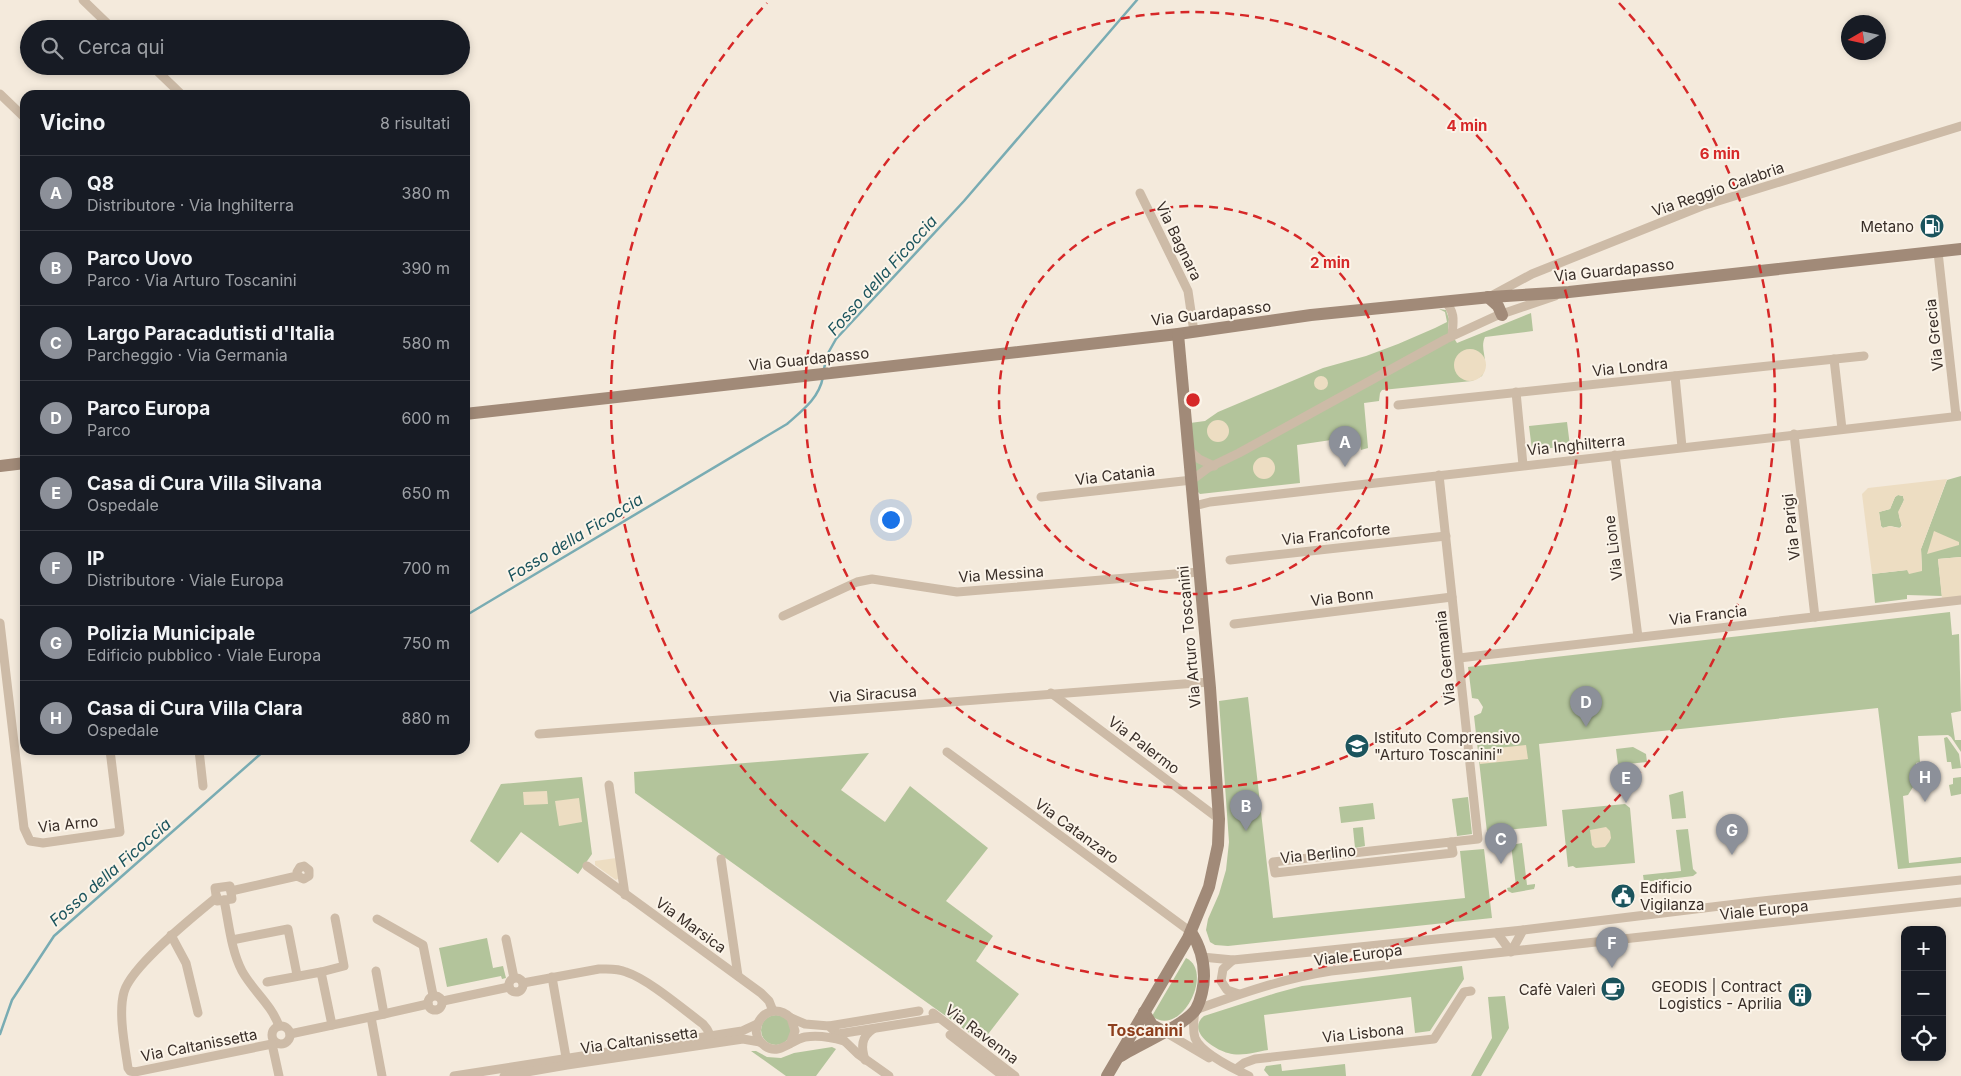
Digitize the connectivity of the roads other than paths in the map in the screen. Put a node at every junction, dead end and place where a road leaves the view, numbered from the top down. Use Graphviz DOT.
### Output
graph roads {
  1 [pos="83,0"];
  2 [pos="104,20"];
  3 [pos="161,75"];
  4 [pos="177,90"];
  5 [pos="0,94"];
  6 [pos="20,113"];
  7 [pos="1961,126"];
  8 [pos="1140,193"];
  9 [pos="1961,249"];
  10 [pos="1938,252"];
  11 [pos="1569,292"];
  12 [pos="1489,297"];
  13 [pos="1445,302"];
  14 [pos="1502,314"];
  15 [pos="1194,332"];
  16 [pos="1178,334"];
  17 [pos="1452,336"];
  18 [pos="1864,356"];
  19 [pos="1834,359"];
  20 [pos="1675,376"];
  21 [pos="1516,392"];
  22 [pos="1398,405"];
  23 [pos="470,413"];
  24 [pos="1959,416"];
  25 [pos="1842,429"];
  26 [pos="1794,434"];
  27 [pos="1682,447"];
  28 [pos="1189,450"];
  29 [pos="1615,455"];
  30 [pos="20,464"];
  31 [pos="1524,465"];
  32 [pos="0,466"];
  33 [pos="1214,466"];
  34 [pos="1440,475"];
  35 [pos="1192,480"];
  36 [pos="1041,497"];
  37 [pos="1194,506"];
  38 [pos="1446,536"];
  39 [pos="1230,560"];
  40 [pos="1200,572"];
  41 [pos="1452,597"];
  42 [pos="1961,600"];
  43 [pos="783,616"];
  44 [pos="1814,616"];
  45 [pos="0,624"];
  46 [pos="1234,624"];
  47 [pos="1638,637"];
  48 [pos="1459,658"];
  49 [pos="1209,682"];
  50 [pos="1052,693"];
  51 [pos="539,734"];
  52 [pos="947,752"];
  53 [pos="111,755"];
  54 [pos="200,755"];
  55 [pos="609,785"];
  56 [pos="203,786"];
  57 [pos="1219,819"];
  58 [pos="1478,839"];
  59 [pos="1451,842"];
  60 [pos="721,859"];
  61 [pos="587,866"];
  62 [pos="297,876"];
  63 [pos="1961,880"];
  64 [pos="231,892"];
  65 [pos="626,894"];
  66 [pos="220,898"];
  67 [pos="1961,902"];
  68 [pos="335,918"];
  69 [pos="377,919"];
  70 [pos="1522,930"];
  71 [pos="1191,932"];
  72 [pos="1497,933"];
  73 [pos="172,934"];
  74 [pos="506,939"];
  75 [pos="232,940"];
  76 [pos="1181,951"];
  77 [pos="1511,952"];
  78 [pos="1202,957"];
  79 [pos="1233,960"];
  80 [pos="376,971"];
  81 [pos="320,972"];
  82 [pos="297,976"];
  83 [pos="738,976"];
  84 [pos="552,977"];
  85 [pos="514,978"];
  86 [pos="267,982"];
  87 [pos="523,983"];
  88 [pos="509,987"];
  89 [pos="1471,991"];
  90 [pos="1240,994"];
  91 [pos="433,995"];
  92 [pos="442,1001"];
  93 [pos="428,1004"];
  94 [pos="919,1010"];
  95 [pos="1195,1010"];
  96 [pos="773,1011"];
  97 [pos="1144,1012"];
  98 [pos="198,1013"];
  99 [pos="902,1013"];
  100 [pos="384,1014"];
  101 [pos="371,1018"];
  102 [pos="791,1018"];
  103 [pos="757,1024"];
  104 [pos="904,1024"];
  105 [pos="278,1026"];
  106 [pos="332,1026"];
  107 [pos="829,1026"];
  108 [pos="874,1029"];
  109 [pos="1165,1032"];
  110 [pos="290,1034"];
  111 [pos="950,1035"];
  112 [pos="841,1038"];
  113 [pos="712,1040"];
  114 [pos="760,1042"];
  115 [pos="275,1044"];
  116 [pos="790,1044"];
  117 [pos="1117,1058"];
  118 [pos="865,1060"];
  119 [pos="566,1061"];
  120 [pos="1223,1062"];
  121 [pos="1236,1069"];
  122 [pos="279,1076"];
  123 [pos="382,1076"];
  124 [pos="454,1076"];
  125 [pos="508,1076"];
  126 [pos="889,1076"];
  127 [pos="1003,1076"];
  128 [pos="1015,1076"];
  129 [pos="1106,1076"];
  130 [pos="1249,1076"];
  1 -- 2 [label="street"];
  3 -- 4 [label="street"];
  5 -- 6 [label="street"];
  7 -- 12 [label="street, Via Reggio Calabria"];
  8 -- 15 [label="street, Via Bagnara"];
  9 -- 10 [label="street, Via Guardapasso"];
  10 -- 11 [label="street, Via Guardapasso"];
  10 -- 24 [label="street, Via Grecia"];
  11 -- 12 [label="street, Via Guardapasso"];
  11 -- 14 [label="street"];
  12 -- 13 [label="street, Via Guardapasso"];
  12 -- 14 [label="street"];
  13 -- 15 [label="street, Via Guardapasso"];
  13 -- 17 [label="street"];
  14 -- 17 [label="street"];
  15 -- 16 [label="street, Via Guardapasso"];
  16 -- 23 [label="street, Via Guardapasso"];
  16 -- 28 [label="street, Via Arturo Toscanini"];
  17 -- 33 [label="street"];
  18 -- 19 [label="street, Via Londra"];
  19 -- 20 [label="street, Via Londra"];
  19 -- 25 [label="street"];
  20 -- 21 [label="street, Via Londra"];
  20 -- 27 [label="street"];
  21 -- 22 [label="street, Via Londra"];
  21 -- 31 [label="street"];
  24 -- 25 [label="street, Via Inghilterra"];
  25 -- 26 [label="street, Via Inghilterra"];
  26 -- 27 [label="street, Via Inghilterra"];
  26 -- 44 [label="street, Via Parigi"];
  27 -- 29 [label="street, Via Inghilterra"];
  28 -- 33 [label="street"];
  28 -- 35 [label="street, Via Arturo Toscanini"];
  29 -- 31 [label="street, Via Inghilterra"];
  29 -- 47 [label="street, Via Lione"];
  30 -- 32 [label="street"];
  31 -- 34 [label="street, Via Inghilterra"];
  33 -- 35 [label="street"];
  34 -- 37 [label="street, Via Inghilterra"];
  34 -- 38 [label="street, Via Germania"];
  35 -- 36 [label="street, Via Catania"];
  35 -- 37 [label="street, Via Arturo Toscanini"];
  37 -- 40 [label="street, Via Arturo Toscanini"];
  38 -- 39 [label="street, Via Francoforte"];
  38 -- 41 [label="street, Via Germania"];
  40 -- 43 [label="street, Via Messina"];
  40 -- 49 [label="street, Via Arturo Toscanini"];
  41 -- 46 [label="street, Via Bonn"];
  41 -- 48 [label="street, Via Germania"];
  42 -- 44 [label="street, Via Francia"];
  44 -- 47 [label="street, Via Francia"];
  45 -- 53 [label="street, Via Arno"];
  47 -- 48 [label="street, Via Francia"];
  48 -- 58 [label="street, Via Germania"];
  49 -- 50 [label="street, Via Siracusa"];
  49 -- 57 [label="street, Via Arturo Toscanini"];
  50 -- 51 [label="street, Via Siracusa"];
  50 -- 57 [label="street, Via Palermo"];
  52 -- 71 [label="street, Via Catanzaro"];
  54 -- 56 [label="street"];
  55 -- 65 [label="street"];
  57 -- 71 [label="street, Via Arturo Toscanini"];
  58 -- 59 [label="street, Via Berlino"];
  59 -- 59 [label="street, Via Berlino"];
  60 -- 83 [label="street"];
  61 -- 65 [label="street, Via Marsica"];
  62 -- 64 [label="street"];
  63 -- 70 [label="street, Viale Europa"];
  64 -- 66 [label="street"];
  64 -- 66 [label="street"];
  65 -- 83 [label="street, Via Marsica"];
  66 -- 73 [label="street, Via Caltanissetta"];
  66 -- 75 [label="street, Via Caltanissetta"];
  67 -- 77 [label="street, Viale Europa"];
  68 -- 81 [label="street"];
  69 -- 91 [label="street"];
  70 -- 72 [label="street, Viale Europa"];
  70 -- 77 [label="street"];
  71 -- 76 [label="street, Via Arturo Toscanini"];
  71 -- 78 [label="street"];
  72 -- 77 [label="street"];
  72 -- 79 [label="street, Viale Europa"];
  73 -- 98 [label="street"];
  73 -- 115 [label="street, Via Caltanissetta"];
  74 -- 85 [label="street"];
  75 -- 82 [label="street"];
  75 -- 105 [label="street, Via Caltanissetta"];
  76 -- 78 [label="street"];
  76 -- 97 [label="street, Via Arturo Toscanini"];
  77 -- 90 [label="street, Viale Europa"];
  78 -- 79 [label="street, Viale Europa"];
  78 -- 95 [label="street"];
  79 -- 90 [label="street"];
  80 -- 100 [label="street"];
  81 -- 82 [label="street"];
  81 -- 106 [label="street"];
  82 -- 86 [label="street"];
  83 -- 96 [label="street, Via Marsica"];
  84 -- 87 [label="street, Via Caltanissetta"];
  84 -- 113 [label="street, Via Caltanissetta"];
  84 -- 119 [label="street, Via Caltanissetta"];
  85 -- 87 [label="street"];
  85 -- 88 [label="street"];
  87 -- 88 [label="street, Via Caltanissetta"];
  88 -- 92 [label="street, Via Caltanissetta"];
  89 -- 121 [label="street, Via Lisbona"];
  90 -- 95 [label="street, Viale Europa"];
  91 -- 92 [label="street"];
  91 -- 93 [label="street"];
  92 -- 93 [label="street, Via Caltanissetta"];
  93 -- 100 [label="street, Via Caltanissetta"];
  94 -- 99 [label="street"];
  95 -- 109 [label="street, Via Arturo Toscanini"];
  95 -- 120 [label="street"];
  96 -- 102 [label="street"];
  96 -- 103 [label="street"];
  97 -- 109 [label="street"];
  97 -- 117 [label="street, Via Arturo Toscanini"];
  99 -- 104 [label="street"];
  99 -- 107 [label="street"];
  100 -- 101 [label="street, Via Caltanissetta"];
  101 -- 106 [label="street, Via Caltanissetta"];
  101 -- 123 [label="street"];
  102 -- 107 [label="street"];
  102 -- 116 [label="street"];
  103 -- 113 [label="street, Via Caltanissetta"];
  103 -- 114 [label="street"];
  104 -- 108 [label="street"];
  104 -- 128 [label="street, Via Ravenna"];
  105 -- 110 [label="street"];
  105 -- 115 [label="street"];
  106 -- 110 [label="street, Via Caltanissetta"];
  107 -- 112 [label="street"];
  108 -- 112 [label="street"];
  108 -- 118 [label="street"];
  109 -- 117 [label="street, Via Arturo Toscanini"];
  109 -- 120 [label="street"];
  110 -- 115 [label="street"];
  111 -- 127 [label="street"];
  112 -- 116 [label="street"];
  112 -- 118 [label="street"];
  113 -- 114 [label="street, Via Caltanissetta"];
  113 -- 119 [label="street, Via Caltanissetta"];
  114 -- 116 [label="street"];
  115 -- 122 [label="street"];
  117 -- 129 [label="street, Via Arturo Toscanini"];
  118 -- 126 [label="street"];
  119 -- 124 [label="street, Via Caltanissetta"];
  119 -- 125 [label="street, Via Caltanissetta"];
  120 -- 121 [label="street"];
  121 -- 130 [label="street"];
}
